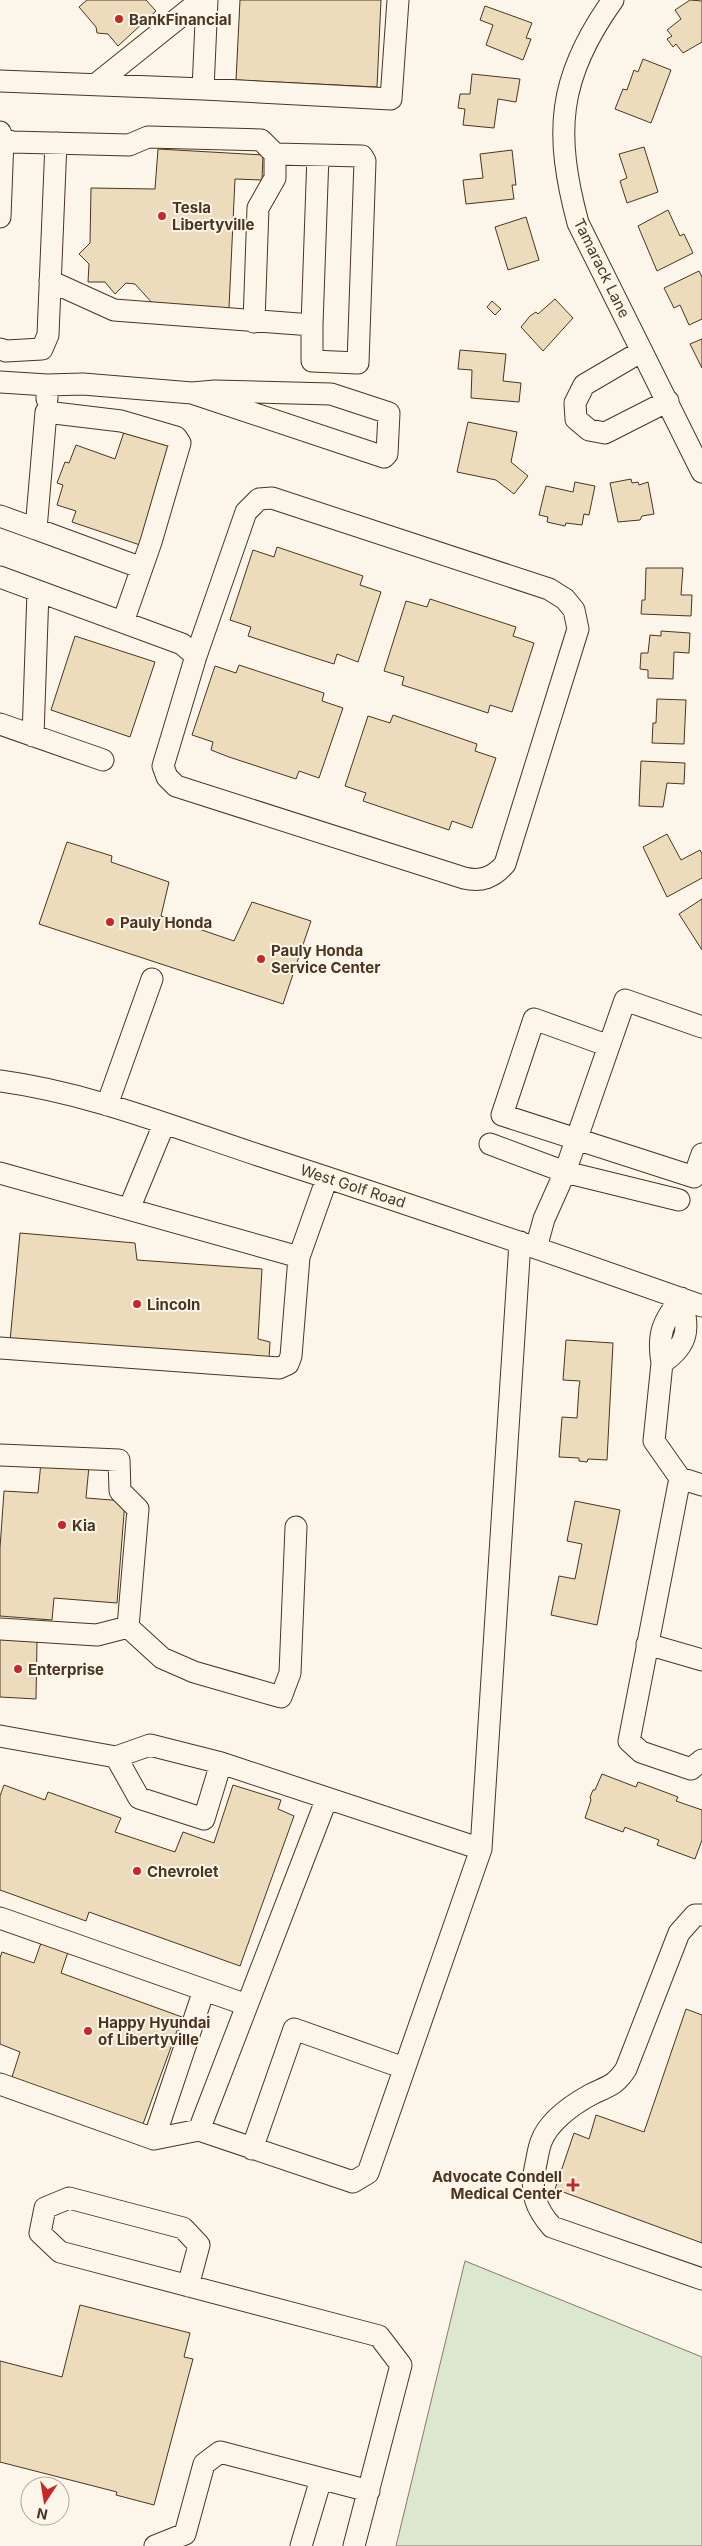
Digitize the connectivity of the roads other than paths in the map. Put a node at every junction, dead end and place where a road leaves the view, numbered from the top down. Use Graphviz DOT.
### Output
graph roads {
  1 [pos="201,0"];
  2 [pos="207,0"];
  3 [pos="398,0"];
  4 [pos="613,0"];
  5 [pos="0,81"];
  6 [pos="95,85"];
  7 [pos="203,89"];
  8 [pos="2,136"];
  9 [pos="56,143"];
  10 [pos="275,154"];
  11 [pos="318,155"];
  12 [pos="0,218"];
  13 [pos="50,281"];
  14 [pos="254,322"];
  15 [pos="312,324"];
  16 [pos="0,349"];
  17 [pos="642,350"];
  18 [pos="338,362"];
  19 [pos="0,382"];
  20 [pos="47,385"];
  21 [pos="192,394"];
  22 [pos="337,396"];
  23 [pos="668,402"];
  24 [pos="46,412"];
  25 [pos="702,472"];
  26 [pos="0,516"];
  27 [pos="36,529"];
  28 [pos="142,568"];
  29 [pos="0,577"];
  30 [pos="38,591"];
  31 [pos="123,622"];
  32 [pos="196,656"];
  33 [pos="0,724"];
  34 [pos="33,736"];
  35 [pos="103,760"];
  36 [pos="152,979"];
  37 [pos="702,1027"];
  38 [pos="609,1046"];
  39 [pos="0,1081"];
  40 [pos="107,1105"];
  41 [pos="164,1124"];
  42 [pos="576,1140"];
  43 [pos="490,1144"];
  44 [pos="702,1154"];
  45 [pos="565,1172"];
  46 [pos="0,1173"];
  47 [pos="327,1178"];
  48 [pos="679,1200"];
  49 [pos="129,1209"];
  50 [pos="528,1245"];
  51 [pos="298,1257"];
  52 [pos="680,1298"];
  53 [pos="702,1305"];
  54 [pos="0,1348"];
  55 [pos="0,1455"];
  56 [pos="680,1478"];
  57 [pos="702,1485"];
  58 [pos="296,1527"];
  59 [pos="128,1627"];
  60 [pos="0,1629"];
  61 [pos="647,1644"];
  62 [pos="702,1660"];
  63 [pos="0,1736"];
  64 [pos="116,1757"];
  65 [pos="702,1760"];
  66 [pos="221,1763"];
  67 [pos="327,1798"];
  68 [pos="481,1849"];
  69 [pos="702,1915"];
  70 [pos="0,1918"];
  71 [pos="204,1990"];
  72 [pos="247,2005"];
  73 [pos="404,2068"];
  74 [pos="0,2084"];
  75 [pos="199,2130"];
  76 [pos="154,2139"];
  77 [pos="252,2149"];
  78 [pos="702,2279"];
  79 [pos="188,2286"];
  80 [pos="321,2479"];
  81 [pos="369,2491"];
  82 [pos="155,2546"];
  83 [pos="301,2546"];
  84 [pos="354,2546"];
  1 -- 6 [label="street"];
  2 -- 7 [label="street"];
  3 -- 7 [label="street"];
  4 -- 17 [label="street, Tamarack Lane"];
  5 -- 6 [label="street"];
  6 -- 7 [label="street"];
  8 -- 9 [label="street"];
  8 -- 12 [label="street"];
  9 -- 10 [label="street"];
  9 -- 13 [label="street"];
  10 -- 11 [label="street"];
  10 -- 14 [label="street"];
  11 -- 15 [label="street"];
  11 -- 18 [label="street"];
  13 -- 14 [label="street"];
  13 -- 16 [label="street"];
  14 -- 15 [label="street"];
  15 -- 18 [label="street"];
  17 -- 23 [label="street, Tamarack Lane"];
  17 -- 23 [label="street"];
  18 -- 22 [label="street"];
  19 -- 20 [label="street"];
  20 -- 21 [label="street"];
  20 -- 24 [label="street"];
  21 -- 22 [label="street"];
  21 -- 22 [label="street"];
  23 -- 25 [label="street, Tamarack Lane"];
  24 -- 27 [label="street"];
  24 -- 28 [label="street"];
  26 -- 27 [label="street"];
  27 -- 28 [label="street"];
  28 -- 31 [label="street"];
  29 -- 30 [label="street"];
  30 -- 31 [label="street"];
  30 -- 34 [label="street"];
  31 -- 32 [label="street"];
  32 -- 32 [label="street"];
  33 -- 34 [label="street"];
  34 -- 35 [label="street"];
  36 -- 40 [label="street"];
  37 -- 38 [label="street"];
  38 -- 42 [label="street"];
  38 -- 42 [label="street"];
  39 -- 40 [label="street, West Golf Road"];
  40 -- 41 [label="street, West Golf Road"];
  41 -- 47 [label="street, West Golf Road"];
  41 -- 49 [label="street"];
  42 -- 44 [label="street"];
  42 -- 45 [label="street"];
  43 -- 45 [label="street"];
  45 -- 48 [label="street"];
  45 -- 50 [label="street"];
  46 -- 49 [label="street"];
  47 -- 50 [label="street, West Golf Road"];
  47 -- 51 [label="street"];
  49 -- 51 [label="street"];
  50 -- 52 [label="street, West Golf Road"];
  50 -- 68 [label="street"];
  51 -- 54 [label="street"];
  52 -- 53 [label="street, West Golf Road"];
  52 -- 56 [label="street"];
  55 -- 59 [label="street"];
  56 -- 57 [label="street"];
  56 -- 61 [label="street"];
  58 -- 59 [label="street"];
  59 -- 60 [label="street"];
  61 -- 62 [label="street"];
  61 -- 65 [label="street"];
  63 -- 64 [label="street"];
  64 -- 66 [label="street"];
  64 -- 66 [label="street"];
  66 -- 67 [label="street"];
  67 -- 68 [label="street"];
  67 -- 72 [label="street"];
  68 -- 73 [label="street"];
  69 -- 78 [label="street"];
  70 -- 71 [label="street"];
  71 -- 72 [label="street"];
  71 -- 76 [label="street"];
  72 -- 75 [label="street"];
  73 -- 77 [label="street"];
  73 -- 77 [label="street"];
  74 -- 76 [label="street"];
  75 -- 76 [label="street"];
  75 -- 77 [label="street"];
  79 -- 79 [label="street"];
  79 -- 81 [label="street"];
  80 -- 81 [label="street"];
  80 -- 82 [label="street"];
  80 -- 83 [label="street"];
  81 -- 84 [label="street"];
}
